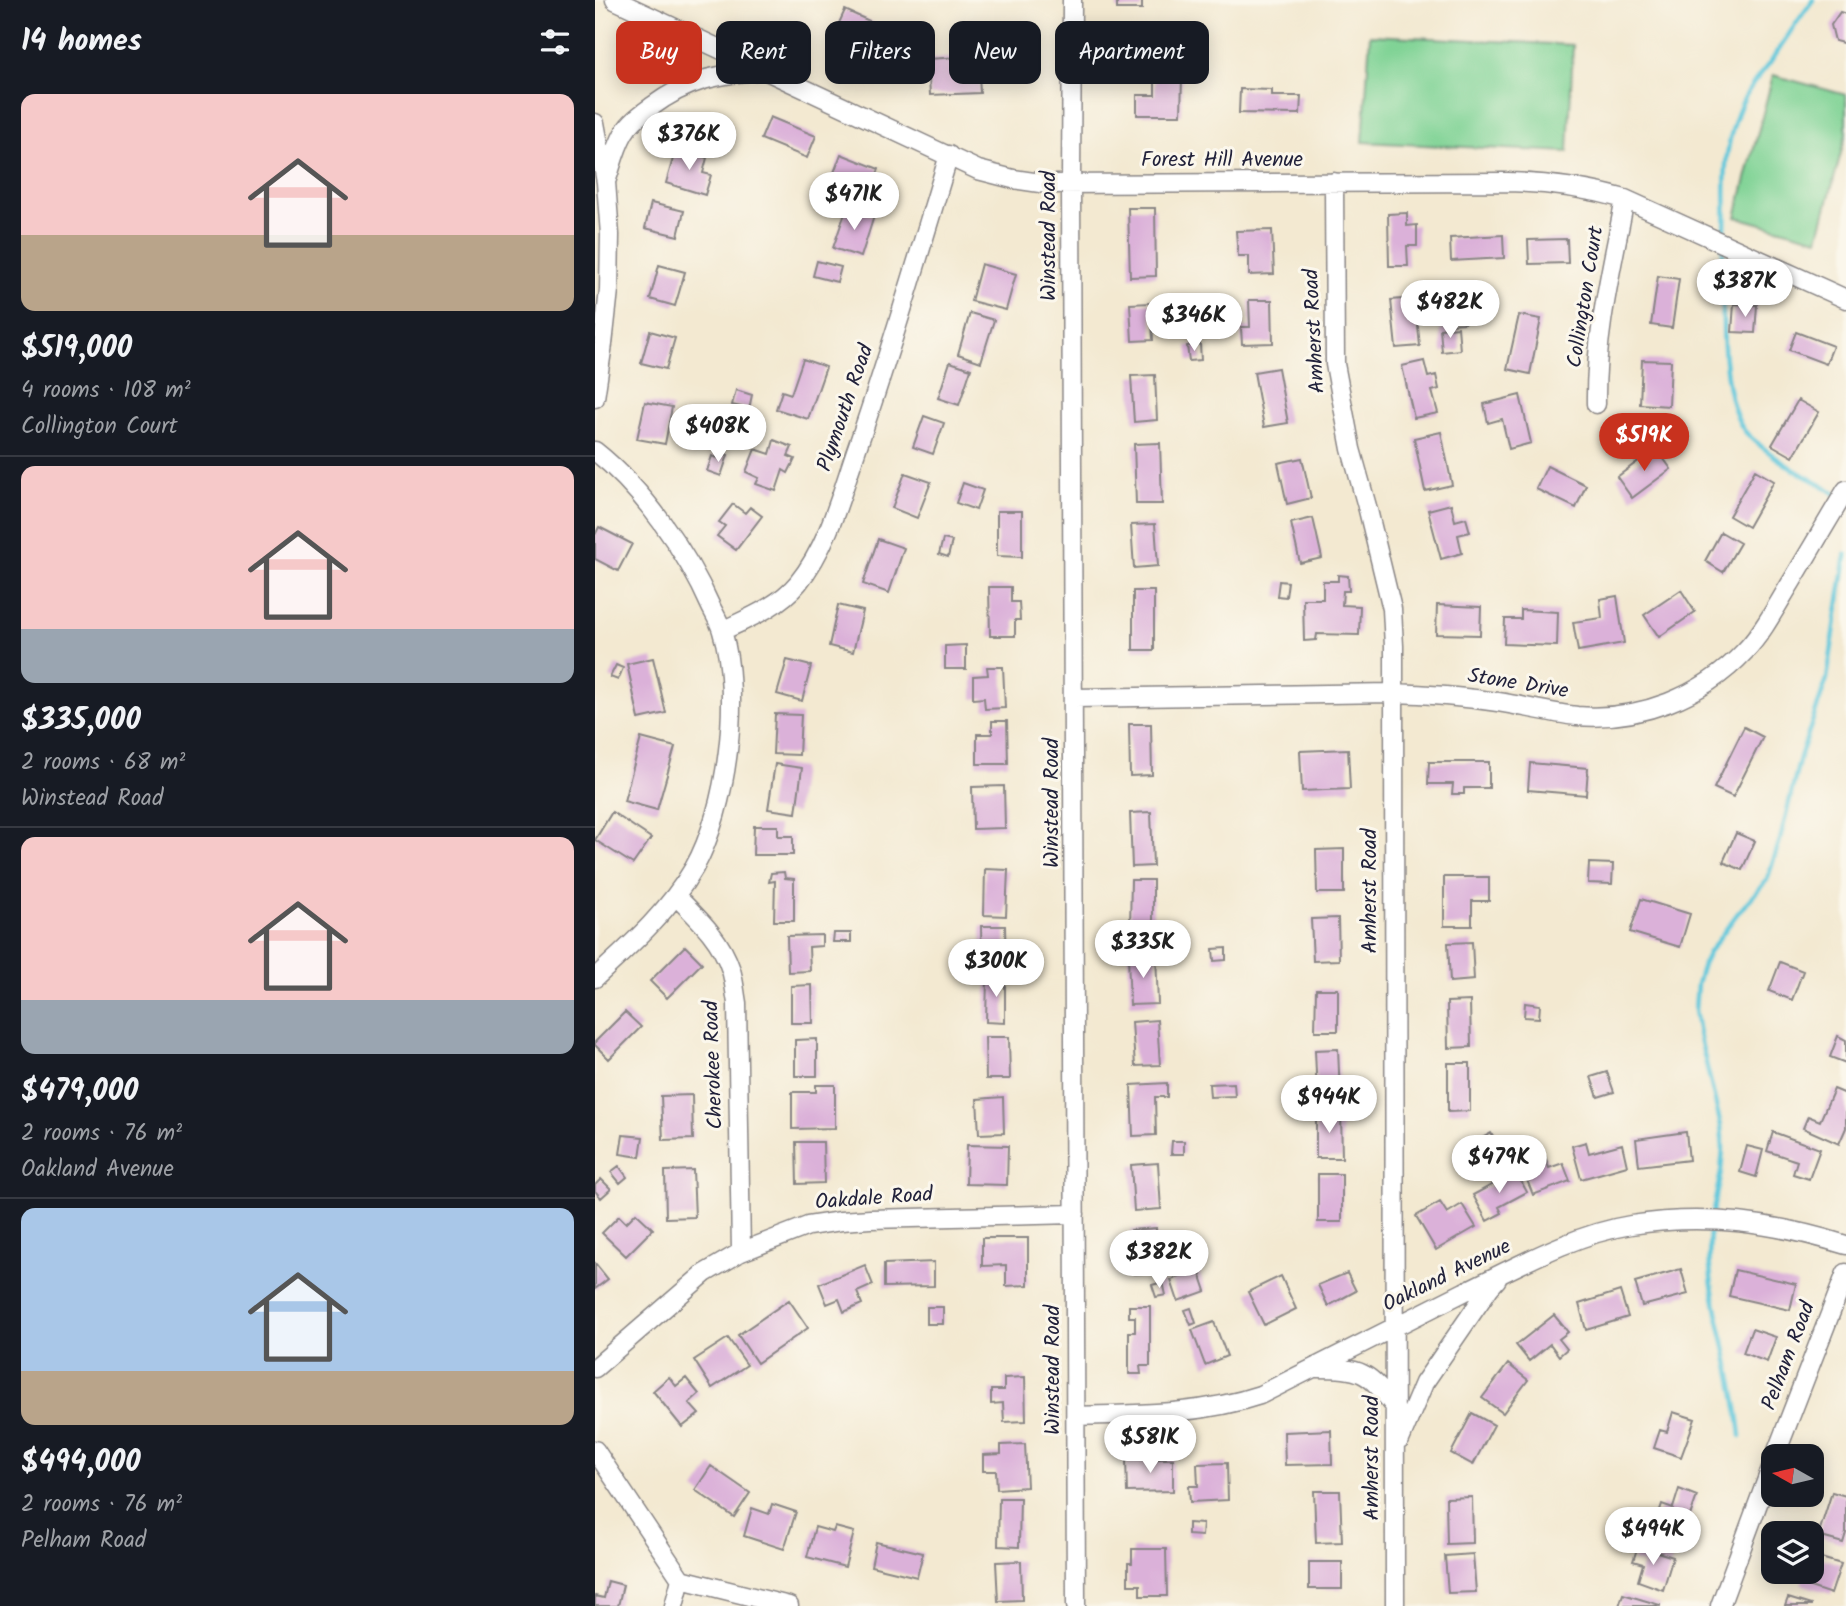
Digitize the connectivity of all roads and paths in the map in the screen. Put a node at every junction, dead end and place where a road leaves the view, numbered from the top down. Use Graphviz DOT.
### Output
graph roads {
  1 [pos="615,0"];
  2 [pos="1072,0"];
  3 [pos="716,47"];
  4 [pos="716,76"];
  5 [pos="794,84"];
  6 [pos="595,123"];
  7 [pos="949,155"];
  8 [pos="606,182"];
  9 [pos="1334,182"];
  10 [pos="1072,184"];
  11 [pos="1625,199"];
  12 [pos="1846,299"];
  13 [pos="595,398"];
  14 [pos="1596,404"];
  15 [pos="595,451"];
  16 [pos="1846,490"];
  17 [pos="722,631"];
  18 [pos="1392,693"];
  19 [pos="1074,698"];
  20 [pos="676,896"];
  21 [pos="595,978"];
  22 [pos="1075,1214"];
  23 [pos="1846,1245"];
  24 [pos="741,1252"];
  25 [pos="1503,1273"];
  26 [pos="1846,1273"];
  27 [pos="1395,1327"];
  28 [pos="595,1368"];
  29 [pos="1312,1368"];
  30 [pos="1395,1407"];
  31 [pos="1076,1416"];
  32 [pos="1780,1444"];
  33 [pos="595,1450"];
  34 [pos="1395,1453"];
  35 [pos="1761,1495"];
  36 [pos="681,1578"];
  37 [pos="674,1606"];
  38 [pos="789,1606"];
  39 [pos="1076,1606"];
  40 [pos="1395,1606"];
  41 [pos="1720,1606"];
  1 -- 3 [label="street, Forest Hill Avenue"];
  2 -- 10 [label="street, Winstead Road"];
  4 -- 8 [label="street"];
  5 -- 7 [label="street, Forest Hill Avenue"];
  6 -- 8 [label="street"];
  7 -- 10 [label="street, Forest Hill Avenue"];
  7 -- 17 [label="street, Plymouth Road"];
  8 -- 13 [label="street"];
  9 -- 10 [label="street, Forest Hill Avenue"];
  9 -- 11 [label="street, Forest Hill Avenue"];
  9 -- 18 [label="street, Amherst Road"];
  10 -- 19 [label="street, Winstead Road"];
  11 -- 12 [label="street, Forest Hill Avenue"];
  11 -- 14 [label="street, Collington Court"];
  15 -- 17 [label="street"];
  16 -- 18 [label="street, Stone Drive"];
  17 -- 20 [label="street"];
  18 -- 19 [label="street, Stone Drive"];
  18 -- 27 [label="street, Amherst Road"];
  19 -- 22 [label="street, Winstead Road"];
  20 -- 21 [label="street"];
  20 -- 24 [label="street, Cherokee Road"];
  22 -- 24 [label="street, Oakdale Road"];
  22 -- 31 [label="street, Winstead Road"];
  23 -- 25 [label="street, Oakland Avenue"];
  24 -- 28 [label="street, Oakdale Road"];
  25 -- 27 [label="street, Oakland Avenue"];
  25 -- 34 [label="street"];
  26 -- 32 [label="street, Pelham Road"];
  27 -- 29 [label="street, Oakland Avenue"];
  27 -- 30 [label="street, Amherst Road"];
  29 -- 30 [label="street"];
  29 -- 31 [label="street, Oakland Avenue"];
  30 -- 34 [label="street, Amherst Road"];
  31 -- 39 [label="street, Winstead Road"];
  33 -- 36 [label="street"];
  34 -- 40 [label="street, Amherst Road"];
  35 -- 41 [label="street"];
  36 -- 37 [label="street"];
  36 -- 38 [label="street"];
}
